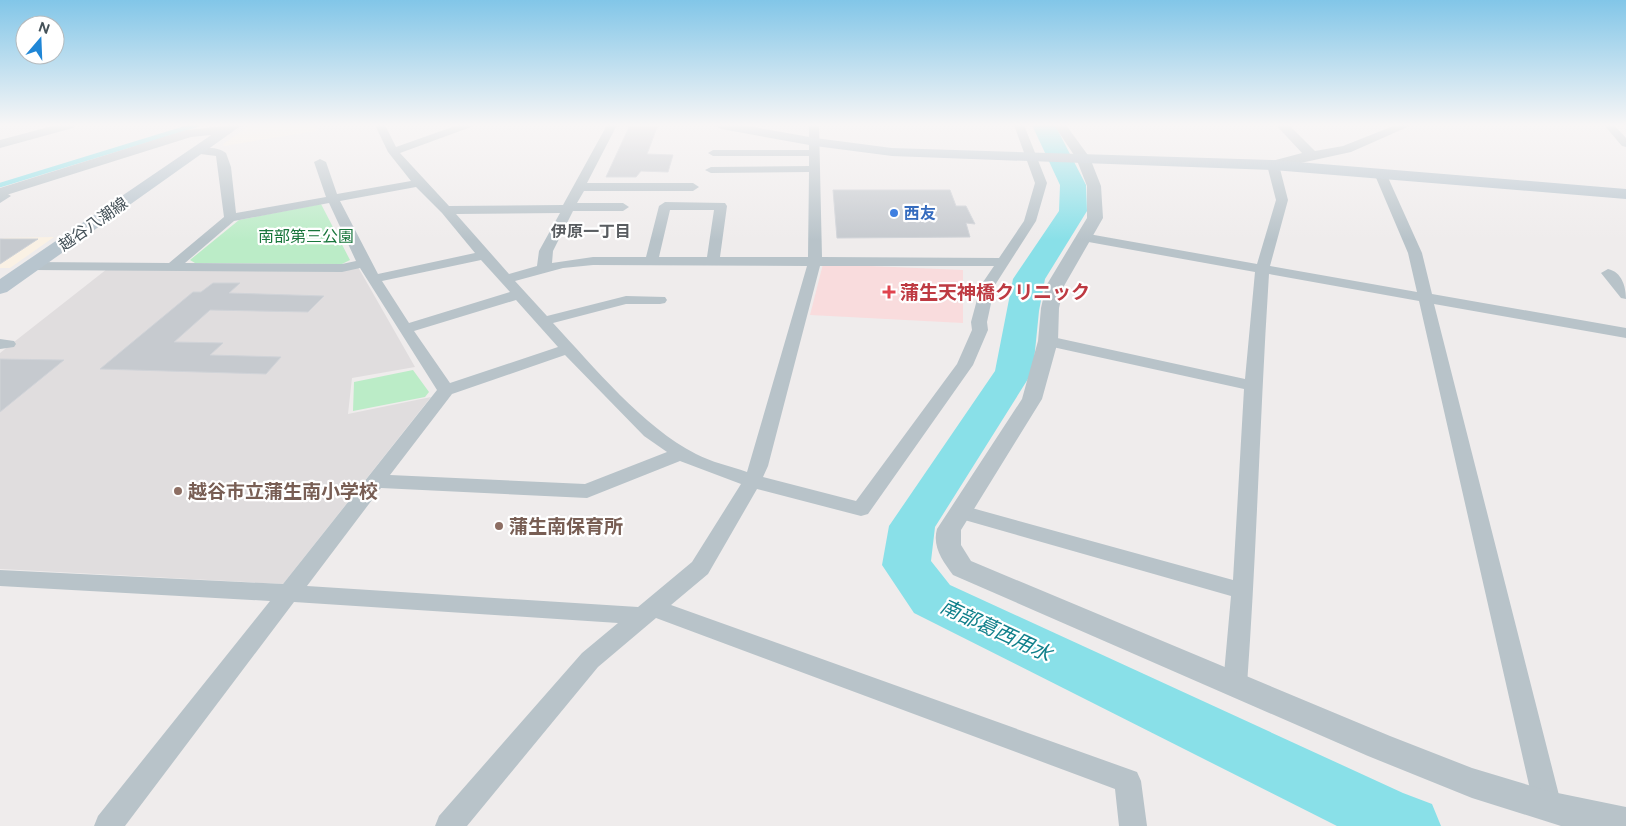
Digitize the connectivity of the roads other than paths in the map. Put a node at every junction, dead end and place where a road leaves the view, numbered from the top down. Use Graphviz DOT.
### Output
graph roads {
  1 [pos="93,164"];
  2 [pos="180,164"];
  3 [pos="225,164"];
  4 [pos="321,164"];
  5 [pos="403,164"];
  6 [pos="591,164"];
  7 [pos="740,164"];
  8 [pos="814,164"];
  9 [pos="1036,164"];
  10 [pos="1083,164"];
  11 [pos="1233,164"];
  12 [pos="1279,164"];
  13 [pos="1273,165"];
  14 [pos="711,170"];
  15 [pos="1380,173"];
  16 [pos="419,183"];
  17 [pos="579,187"];
  18 [pos="693,187"];
  19 [pos="0,193"];
  20 [pos="1626,194"];
  21 [pos="0,199"];
  22 [pos="332,199"];
  23 [pos="623,207"];
  24 [pos="567,208"];
  25 [pos="446,210"];
  26 [pos="230,218"];
  27 [pos="1083,237"];
  28 [pos="484,255"];
  29 [pos="652,260"];
  30 [pos="713,260"];
  31 [pos="815,260"];
  32 [pos="1004,262"];
  33 [pos="364,263"];
  34 [pos="32,266"];
  35 [pos="173,266"];
  36 [pos="544,269"];
  37 [pos="1262,269"];
  38 [pos="1608,273"];
  39 [pos="374,280"];
  40 [pos="507,280"];
  41 [pos="0,288"];
  42 [pos="519,294"];
  43 [pos="1626,295"];
  44 [pos="1427,298"];
  45 [pos="660,300"];
  46 [pos="543,320"];
  47 [pos="405,329"];
  48 [pos="1626,333"];
  49 [pos="1048,341"];
  50 [pos="568,349"];
  51 [pos="1253,386"];
  52 [pos="446,390"];
  53 [pos="680,454"];
  54 [pos="374,481"];
  55 [pos="752,481"];
  56 [pos="961,512"];
  57 [pos="0,578"];
  58 [pos="1243,591"];
  59 [pos="288,594"];
  60 [pos="649,612"];
  61 [pos="1235,685"];
  62 [pos="1548,807"];
  63 [pos="1626,824"];
  64 [pos="108,826"];
  65 [pos="449,826"];
  66 [pos="1133,826"];
  1 -- 19 [label="street"];
  2 -- 34 [label="main road, 越谷八潮線"];
  3 -- 26 [label="street"];
  4 -- 22 [label="street"];
  5 -- 16 [label="street"];
  6 -- 17 [label="street"];
  7 -- 14 [label="street"];
  8 -- 31 [label="street"];
  9 -- 32 [label="street"];
  10 -- 27 [label="street"];
  11 -- 13 [label="main road"];
  12 -- 13 [label="street"];
  13 -- 15 [label="main road"];
  13 -- 37 [label="street"];
  15 -- 20 [label="main road"];
  15 -- 44 [label="street"];
  16 -- 22 [label="street"];
  16 -- 25 [label="street"];
  17 -- 18 [label="street"];
  17 -- 24 [label="street"];
  19 -- 21 [label="street"];
  22 -- 26 [label="street"];
  22 -- 33 [label="street"];
  23 -- 24 [label="street"];
  24 -- 25 [label="street"];
  24 -- 36 [label="street"];
  25 -- 28 [label="street"];
  26 -- 35 [label="street"];
  27 -- 37 [label="street"];
  27 -- 49 [label="street"];
  28 -- 39 [label="street"];
  28 -- 40 [label="street"];
  29 -- 30 [label="street"];
  29 -- 30 [label="street"];
  29 -- 36 [label="street"];
  30 -- 31 [label="street"];
  31 -- 32 [label="street"];
  31 -- 55 [label="street"];
  32 -- 55 [label="street"];
  33 -- 35 [label="street"];
  33 -- 39 [label="street"];
  34 -- 35 [label="street"];
  34 -- 41 [label="main road, 越谷八潮線"];
  36 -- 40 [label="street"];
  37 -- 44 [label="street"];
  37 -- 51 [label="street"];
  38 -- 43 [label="street"];
  39 -- 47 [label="street"];
  40 -- 42 [label="street"];
  42 -- 46 [label="street"];
  42 -- 47 [label="street"];
  44 -- 48 [label="street"];
  44 -- 62 [label="street"];
  45 -- 46 [label="street"];
  46 -- 50 [label="street"];
  47 -- 52 [label="street"];
  49 -- 51 [label="street"];
  49 -- 56 [label="street"];
  50 -- 52 [label="street"];
  50 -- 53 [label="street"];
  51 -- 58 [label="street"];
  52 -- 54 [label="street"];
  53 -- 54 [label="street"];
  53 -- 55 [label="street"];
  54 -- 59 [label="street"];
  55 -- 60 [label="street"];
  56 -- 58 [label="street"];
  56 -- 61 [label="street"];
  57 -- 59 [label="street"];
  58 -- 61 [label="street"];
  59 -- 60 [label="street"];
  59 -- 64 [label="street"];
  60 -- 65 [label="street"];
  60 -- 66 [label="street"];
  61 -- 62 [label="street"];
  62 -- 63 [label="street"];
}
